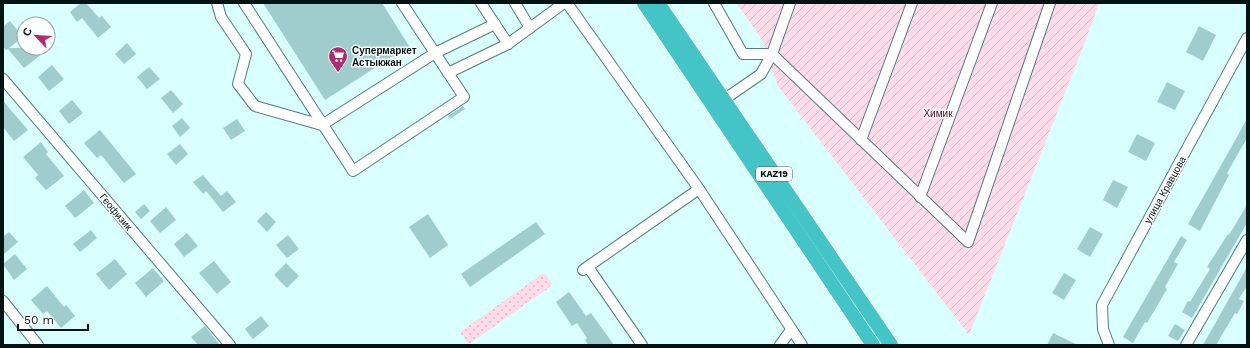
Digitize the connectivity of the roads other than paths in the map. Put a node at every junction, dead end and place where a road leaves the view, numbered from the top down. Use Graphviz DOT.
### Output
graph roads {
  1 [pos="217,3"];
  2 [pos="244,3"];
  3 [pos="402,3"];
  4 [pos="481,3"];
  5 [pos="515,3"];
  6 [pos="565,3"];
  7 [pos="644,3"];
  8 [pos="658,3"];
  9 [pos="714,3"];
  10 [pos="790,3"];
  11 [pos="912,3"];
  12 [pos="992,3"];
  13 [pos="1050,3"];
  14 [pos="495,24"];
  15 [pos="530,28"];
  16 [pos="1247,38"];
  17 [pos="508,44"];
  18 [pos="435,53"];
  19 [pos="772,54"];
  20 [pos="448,73"];
  21 [pos="3,79"];
  22 [pos="719,103"];
  23 [pos="322,125"];
  24 [pos="861,140"];
  25 [pos="699,189"];
  26 [pos="920,197"];
  27 [pos="1247,240"];
  28 [pos="3,301"];
  29 [pos="791,330"];
  30 [pos="38,345"];
  31 [pos="230,345"];
  32 [pos="642,345"];
  33 [pos="780,345"];
  34 [pos="802,345"];
  35 [pos="873,345"];
  36 [pos="891,345"];
  37 [pos="1109,345"];
  38 [pos="1186,345"];
  1 -- 23 [label="street"];
  2 -- 23 [label="street"];
  3 -- 18 [label="street"];
  4 -- 14 [label="street"];
  5 -- 15 [label="street"];
  6 -- 15 [label="street"];
  6 -- 25 [label="street"];
  7 -- 22 [label="highway, KAZ19"];
  8 -- 22 [label="highway, KAZ19"];
  9 -- 19 [label="street"];
  10 -- 19 [label="street"];
  11 -- 24 [label="street"];
  12 -- 26 [label="street"];
  13 -- 26 [label="street"];
  14 -- 17 [label="street"];
  14 -- 18 [label="street"];
  15 -- 17 [label="street"];
  16 -- 37 [label="street, улица Кравцова"];
  17 -- 20 [label="street"];
  18 -- 20 [label="street"];
  18 -- 23 [label="street"];
  19 -- 22 [label="street"];
  19 -- 24 [label="street"];
  20 -- 23 [label="street"];
  21 -- 31 [label="street, Геофизик"];
  22 -- 35 [label="highway, KAZ19"];
  22 -- 36 [label="highway, KAZ19"];
  24 -- 26 [label="street"];
  25 -- 29 [label="street"];
  25 -- 32 [label="street"];
  27 -- 38 [label="street"];
  28 -- 30 [label="street"];
  29 -- 33 [label="street"];
  29 -- 34 [label="street"];
}
